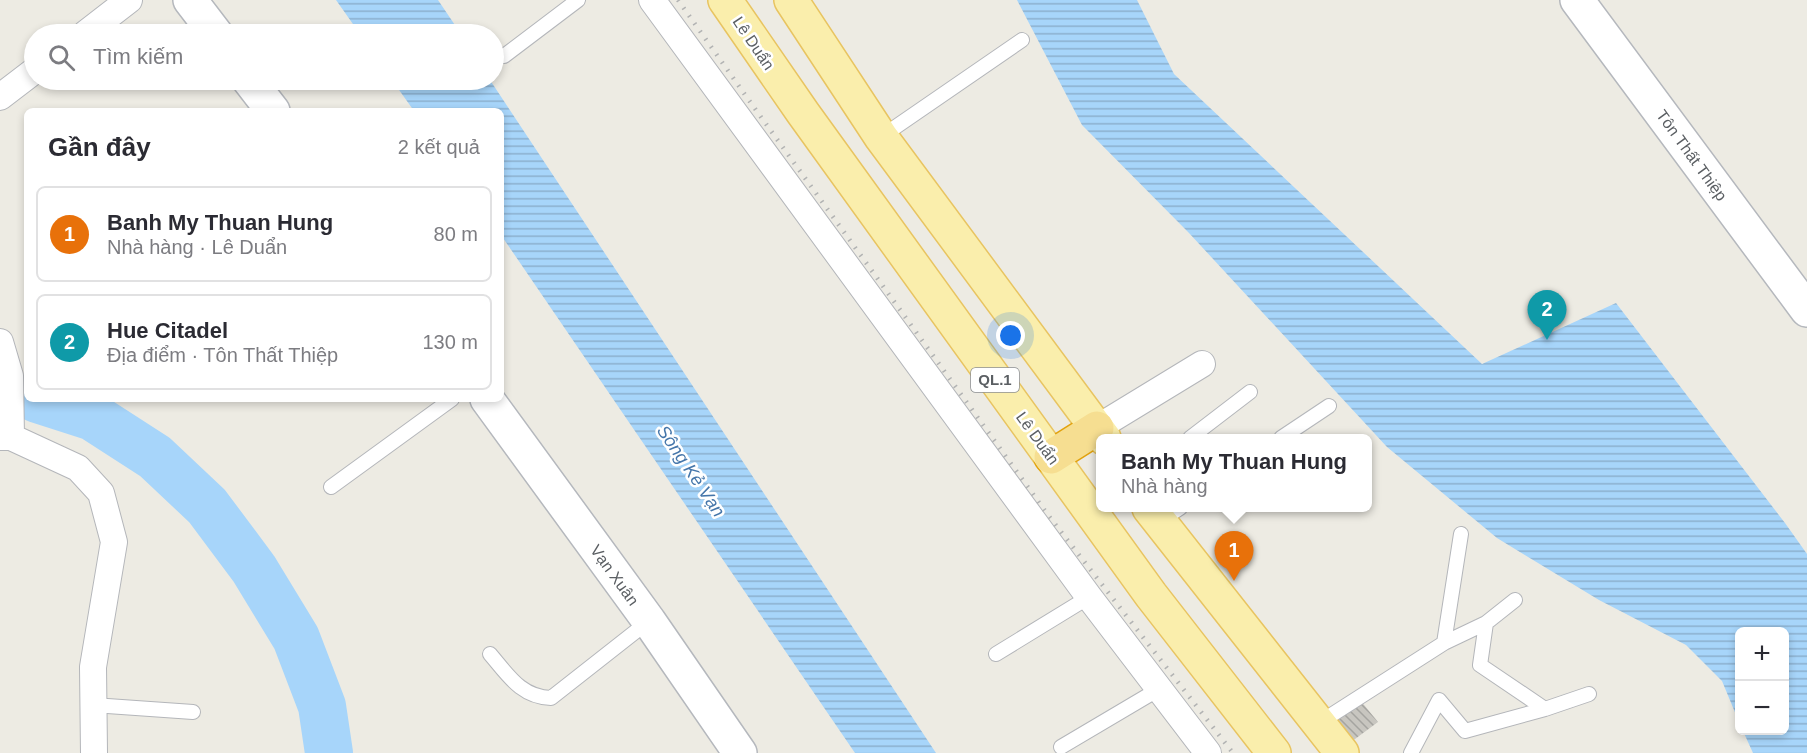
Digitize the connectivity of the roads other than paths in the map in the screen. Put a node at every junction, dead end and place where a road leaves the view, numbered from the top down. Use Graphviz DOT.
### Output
graph roads {
  1 [pos="129,0"];
  2 [pos="190,0"];
  3 [pos="578,0"];
  4 [pos="652,0"];
  5 [pos="725,0"];
  6 [pos="791,0"];
  7 [pos="1577,0"];
  8 [pos="98,24"];
  9 [pos="208,24"];
  10 [pos="1022,40"];
  11 [pos="504,56"];
  12 [pos="24,79"];
  13 [pos="257,90"];
  14 [pos="0,97"];
  15 [pos="271,108"];
  16 [pos="881,137"];
  17 [pos="1807,310"];
  18 [pos="1,346"];
  19 [pos="1202,364"];
  20 [pos="1250,392"];
  21 [pos="448,402"];
  22 [pos="488,402"];
  23 [pos="1329,406"];
  24 [pos="1100,433"];
  25 [pos="1195,434"];
  26 [pos="1287,434"];
  27 [pos="1096,435"];
  28 [pos="5,437"];
  29 [pos="1051,457"];
  30 [pos="332,487"];
  31 [pos="1163,512"];
  32 [pos="1461,534"];
  33 [pos="1089,597"];
  34 [pos="1515,600"];
  35 [pos="648,621"];
  36 [pos="1486,623"];
  37 [pos="1444,643"];
  38 [pos="490,654"];
  39 [pos="996,654"];
  40 [pos="1159,689"];
  41 [pos="1589,694"];
  42 [pos="93,705"];
  43 [pos="1545,708"];
  44 [pos="193,712"];
  45 [pos="1319,723"];
  46 [pos="1061,747"];
  47 [pos="94,753"];
  48 [pos="740,753"];
  49 [pos="1208,753"];
  50 [pos="1274,753"];
  51 [pos="1342,753"];
  52 [pos="1411,753"];
  1 -- 8 [label="street"];
  2 -- 9 [label="street"];
  3 -- 11 [label="lane"];
  4 -- 33 [label="street"];
  5 -- 29 [label="main road, Lê Duẩn / QL.1"];
  6 -- 16 [label="main road"];
  7 -- 17 [label="street, Tôn Thất Thiệp"];
  10 -- 16 [label="lane"];
  12 -- 14 [label="street"];
  13 -- 15 [label="street"];
  16 -- 24 [label="main road"];
  18 -- 28 [label="street"];
  19 -- 24 [label="street"];
  20 -- 25 [label="lane"];
  21 -- 30 [label="lane"];
  22 -- 35 [label="street, Vạn Xuân"];
  23 -- 26 [label="lane"];
  27 -- 29 [label="highway"];
  28 -- 42 [label="street"];
  29 -- 50 [label="main road, Lê Duẩn / QL.1"];
  31 -- 45 [label="main road"];
  32 -- 37 [label="lane"];
  33 -- 39 [label="lane"];
  33 -- 40 [label="street"];
  34 -- 36 [label="lane"];
  35 -- 38 [label="lane"];
  35 -- 48 [label="street, Vạn Xuân"];
  36 -- 37 [label="lane"];
  36 -- 43 [label="lane"];
  37 -- 45 [label="lane"];
  40 -- 46 [label="lane"];
  40 -- 49 [label="street"];
  41 -- 43 [label="lane"];
  42 -- 44 [label="lane"];
  42 -- 47 [label="street"];
  43 -- 52 [label="lane"];
  45 -- 51 [label="main road"];
}
